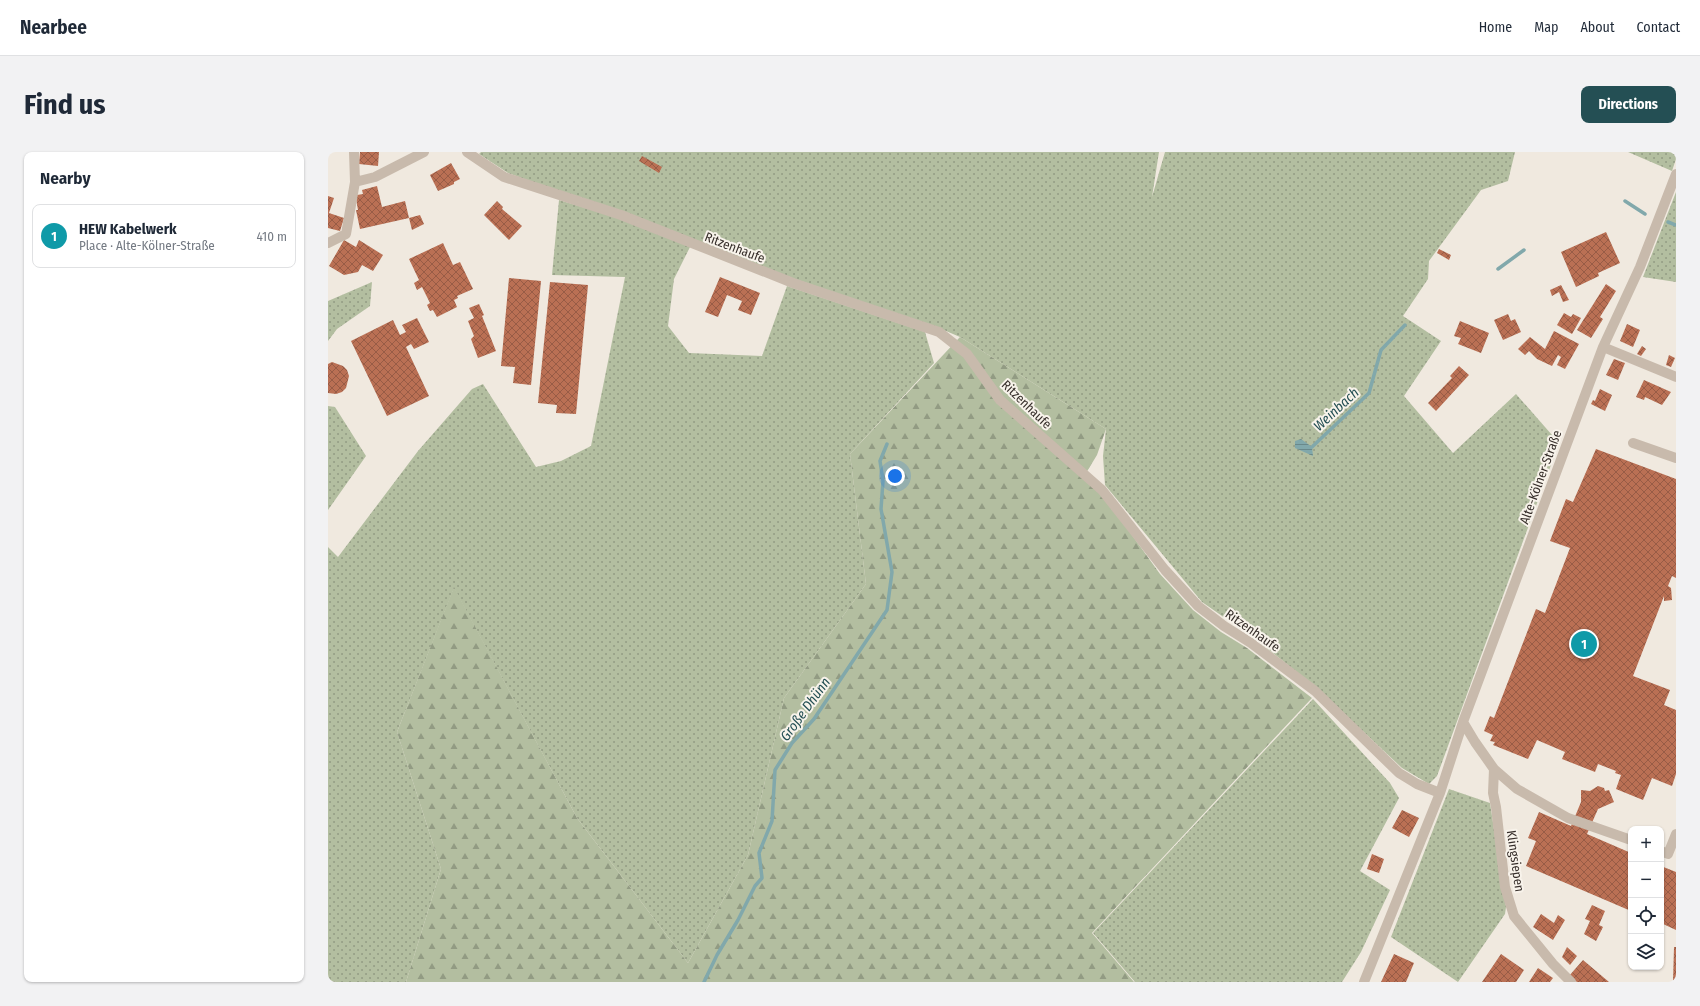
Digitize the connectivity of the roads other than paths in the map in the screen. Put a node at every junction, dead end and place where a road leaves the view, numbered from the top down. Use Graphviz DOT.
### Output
graph roads {
  1 [pos="354,152"];
  2 [pos="424,152"];
  3 [pos="467,152"];
  4 [pos="1676,174"];
  5 [pos="355,182"];
  6 [pos="328,243"];
  7 [pos="1603,347"];
  8 [pos="1676,377"];
  9 [pos="1633,443"];
  10 [pos="1676,458"];
  11 [pos="1463,722"];
  12 [pos="1494,769"];
  13 [pos="1440,793"];
  14 [pos="1676,834"];
  15 [pos="1628,839"];
  16 [pos="1664,852"];
  17 [pos="1364,982"];
  18 [pos="1571,982"];
  1 -- 5 [label="street"];
  2 -- 5 [label="street"];
  3 -- 13 [label="street, Ritzenhaufe"];
  4 -- 7 [label="street, Alte-Kölner-Straße"];
  5 -- 6 [label="street"];
  7 -- 8 [label="street"];
  7 -- 11 [label="street, Alte-Kölner-Straße"];
  9 -- 10 [label="street"];
  11 -- 12 [label="street"];
  11 -- 13 [label="street, Alte-Kölner-Straße"];
  12 -- 15 [label="street"];
  12 -- 18 [label="street, Klingsiepen"];
  13 -- 17 [label="street"];
  14 -- 16 [label="street"];
}
